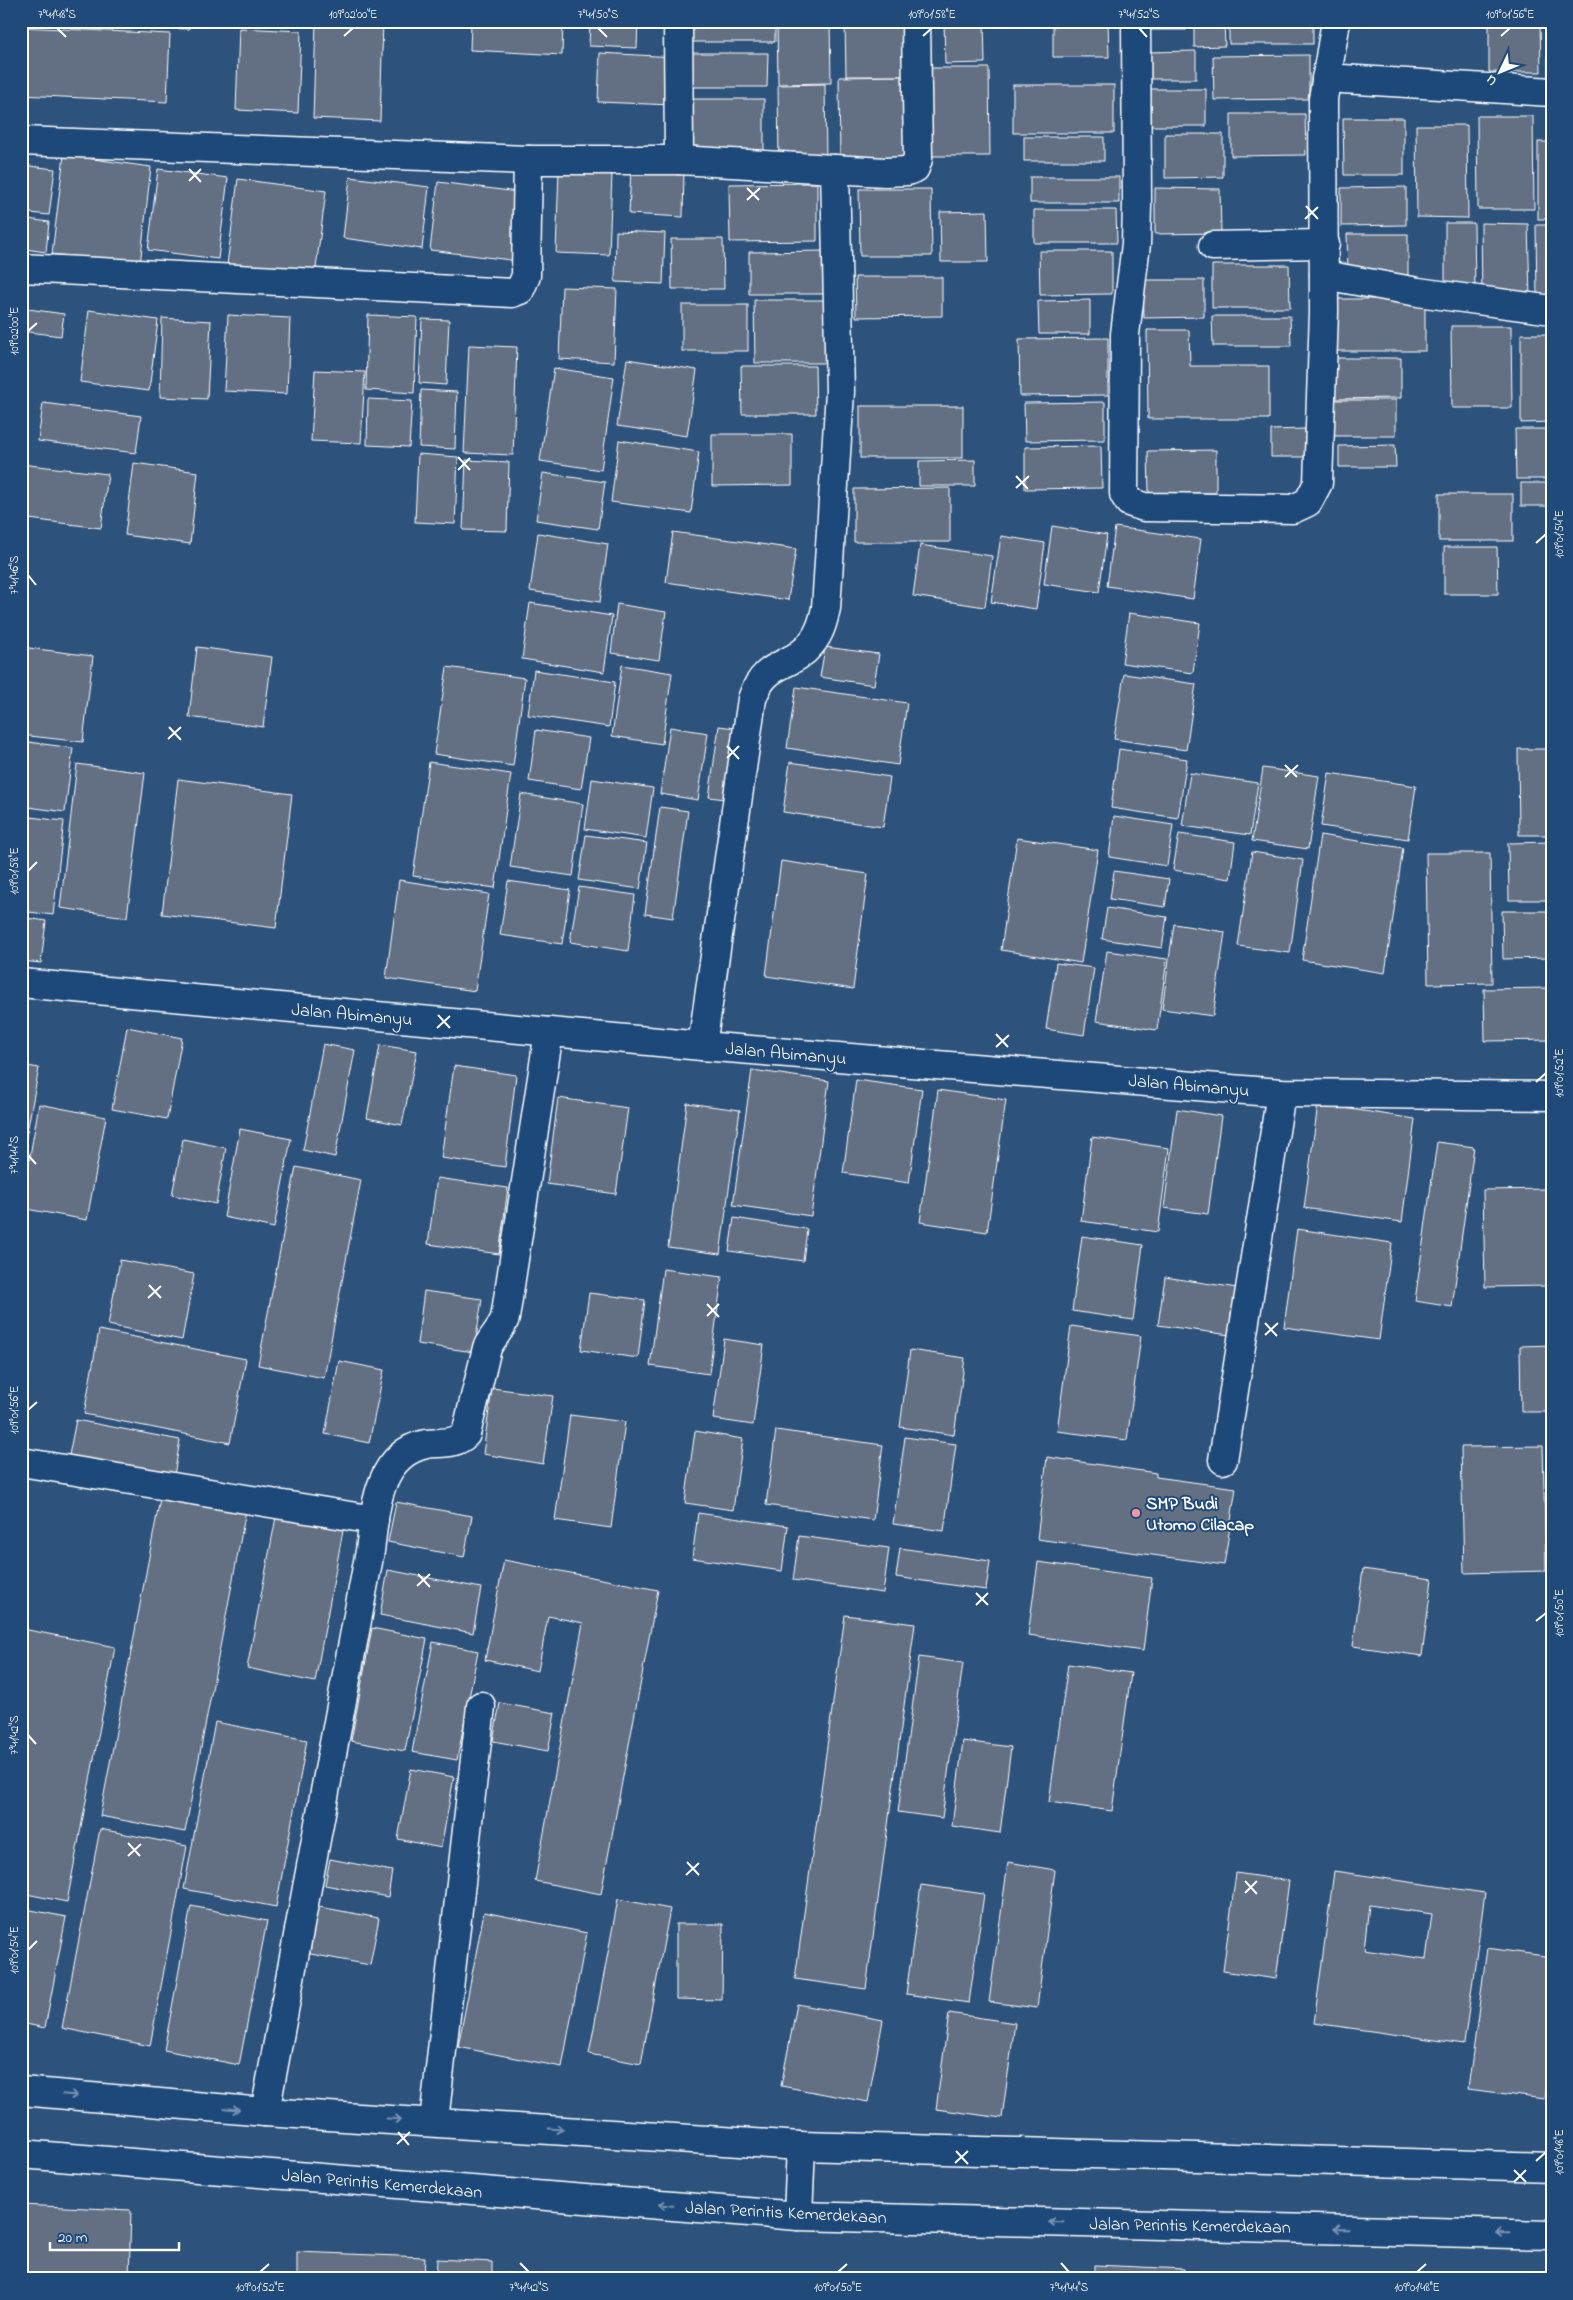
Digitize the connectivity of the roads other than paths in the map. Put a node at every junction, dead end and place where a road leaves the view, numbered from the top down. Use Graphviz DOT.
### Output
graph roads {
  1 [pos="678,21"];
  2 [pos="916,21"];
  3 [pos="1136,21"];
  4 [pos="1336,21"];
  5 [pos="1326,78"];
  6 [pos="1552,92"];
  7 [pos="21,142"];
  8 [pos="528,160"];
  9 [pos="679,160"];
  10 [pos="836,168"];
  11 [pos="1325,244"];
  12 [pos="1213,246"];
  13 [pos="21,268"];
  14 [pos="1324,274"];
  15 [pos="1552,310"];
  16 [pos="21,983"];
  17 [pos="549,1032"];
  18 [pos="702,1046"];
  19 [pos="1282,1092"];
  20 [pos="1552,1096"];
  21 [pos="1223,1460"];
  22 [pos="21,1462"];
  23 [pos="359,1517"];
  24 [pos="481,1706"];
  25 [pos="21,2092"];
  26 [pos="265,2112"];
  27 [pos="434,2121"];
  28 [pos="801,2146"];
  29 [pos="21,2154"];
  30 [pos="1552,2167"];
  31 [pos="798,2216"];
  32 [pos="1552,2234"];
  1 -- 9 [label="street"];
  2 -- 10 [label="street"];
  3 -- 14 [label="street"];
  4 -- 5 [label="street"];
  5 -- 6 [label="street"];
  5 -- 11 [label="street"];
  7 -- 8 [label="street"];
  8 -- 9 [label="street"];
  8 -- 13 [label="street"];
  9 -- 10 [label="street"];
  10 -- 18 [label="street"];
  11 -- 12 [label="street"];
  11 -- 14 [label="street"];
  14 -- 15 [label="street"];
  16 -- 17 [label="street, Jalan Abimanyu"];
  17 -- 18 [label="street, Jalan Abimanyu"];
  17 -- 23 [label="street"];
  18 -- 19 [label="street, Jalan Abimanyu"];
  19 -- 20 [label="street, Jalan Abimanyu"];
  19 -- 21 [label="street"];
  22 -- 23 [label="street"];
  23 -- 26 [label="street"];
  24 -- 27 [label="street"];
  25 -- 26 [label="street, one-way"];
  26 -- 27 [label="street, one-way"];
  27 -- 28 [label="street, one-way"];
  28 -- 30 [label="street"];
  28 -- 31 [label="street"];
  31 -- 29 [label="street, Jalan Perintis Kemerdekaan, one-way"];
  32 -- 31 [label="street, Jalan Perintis Kemerdekaan, one-way"];
}
